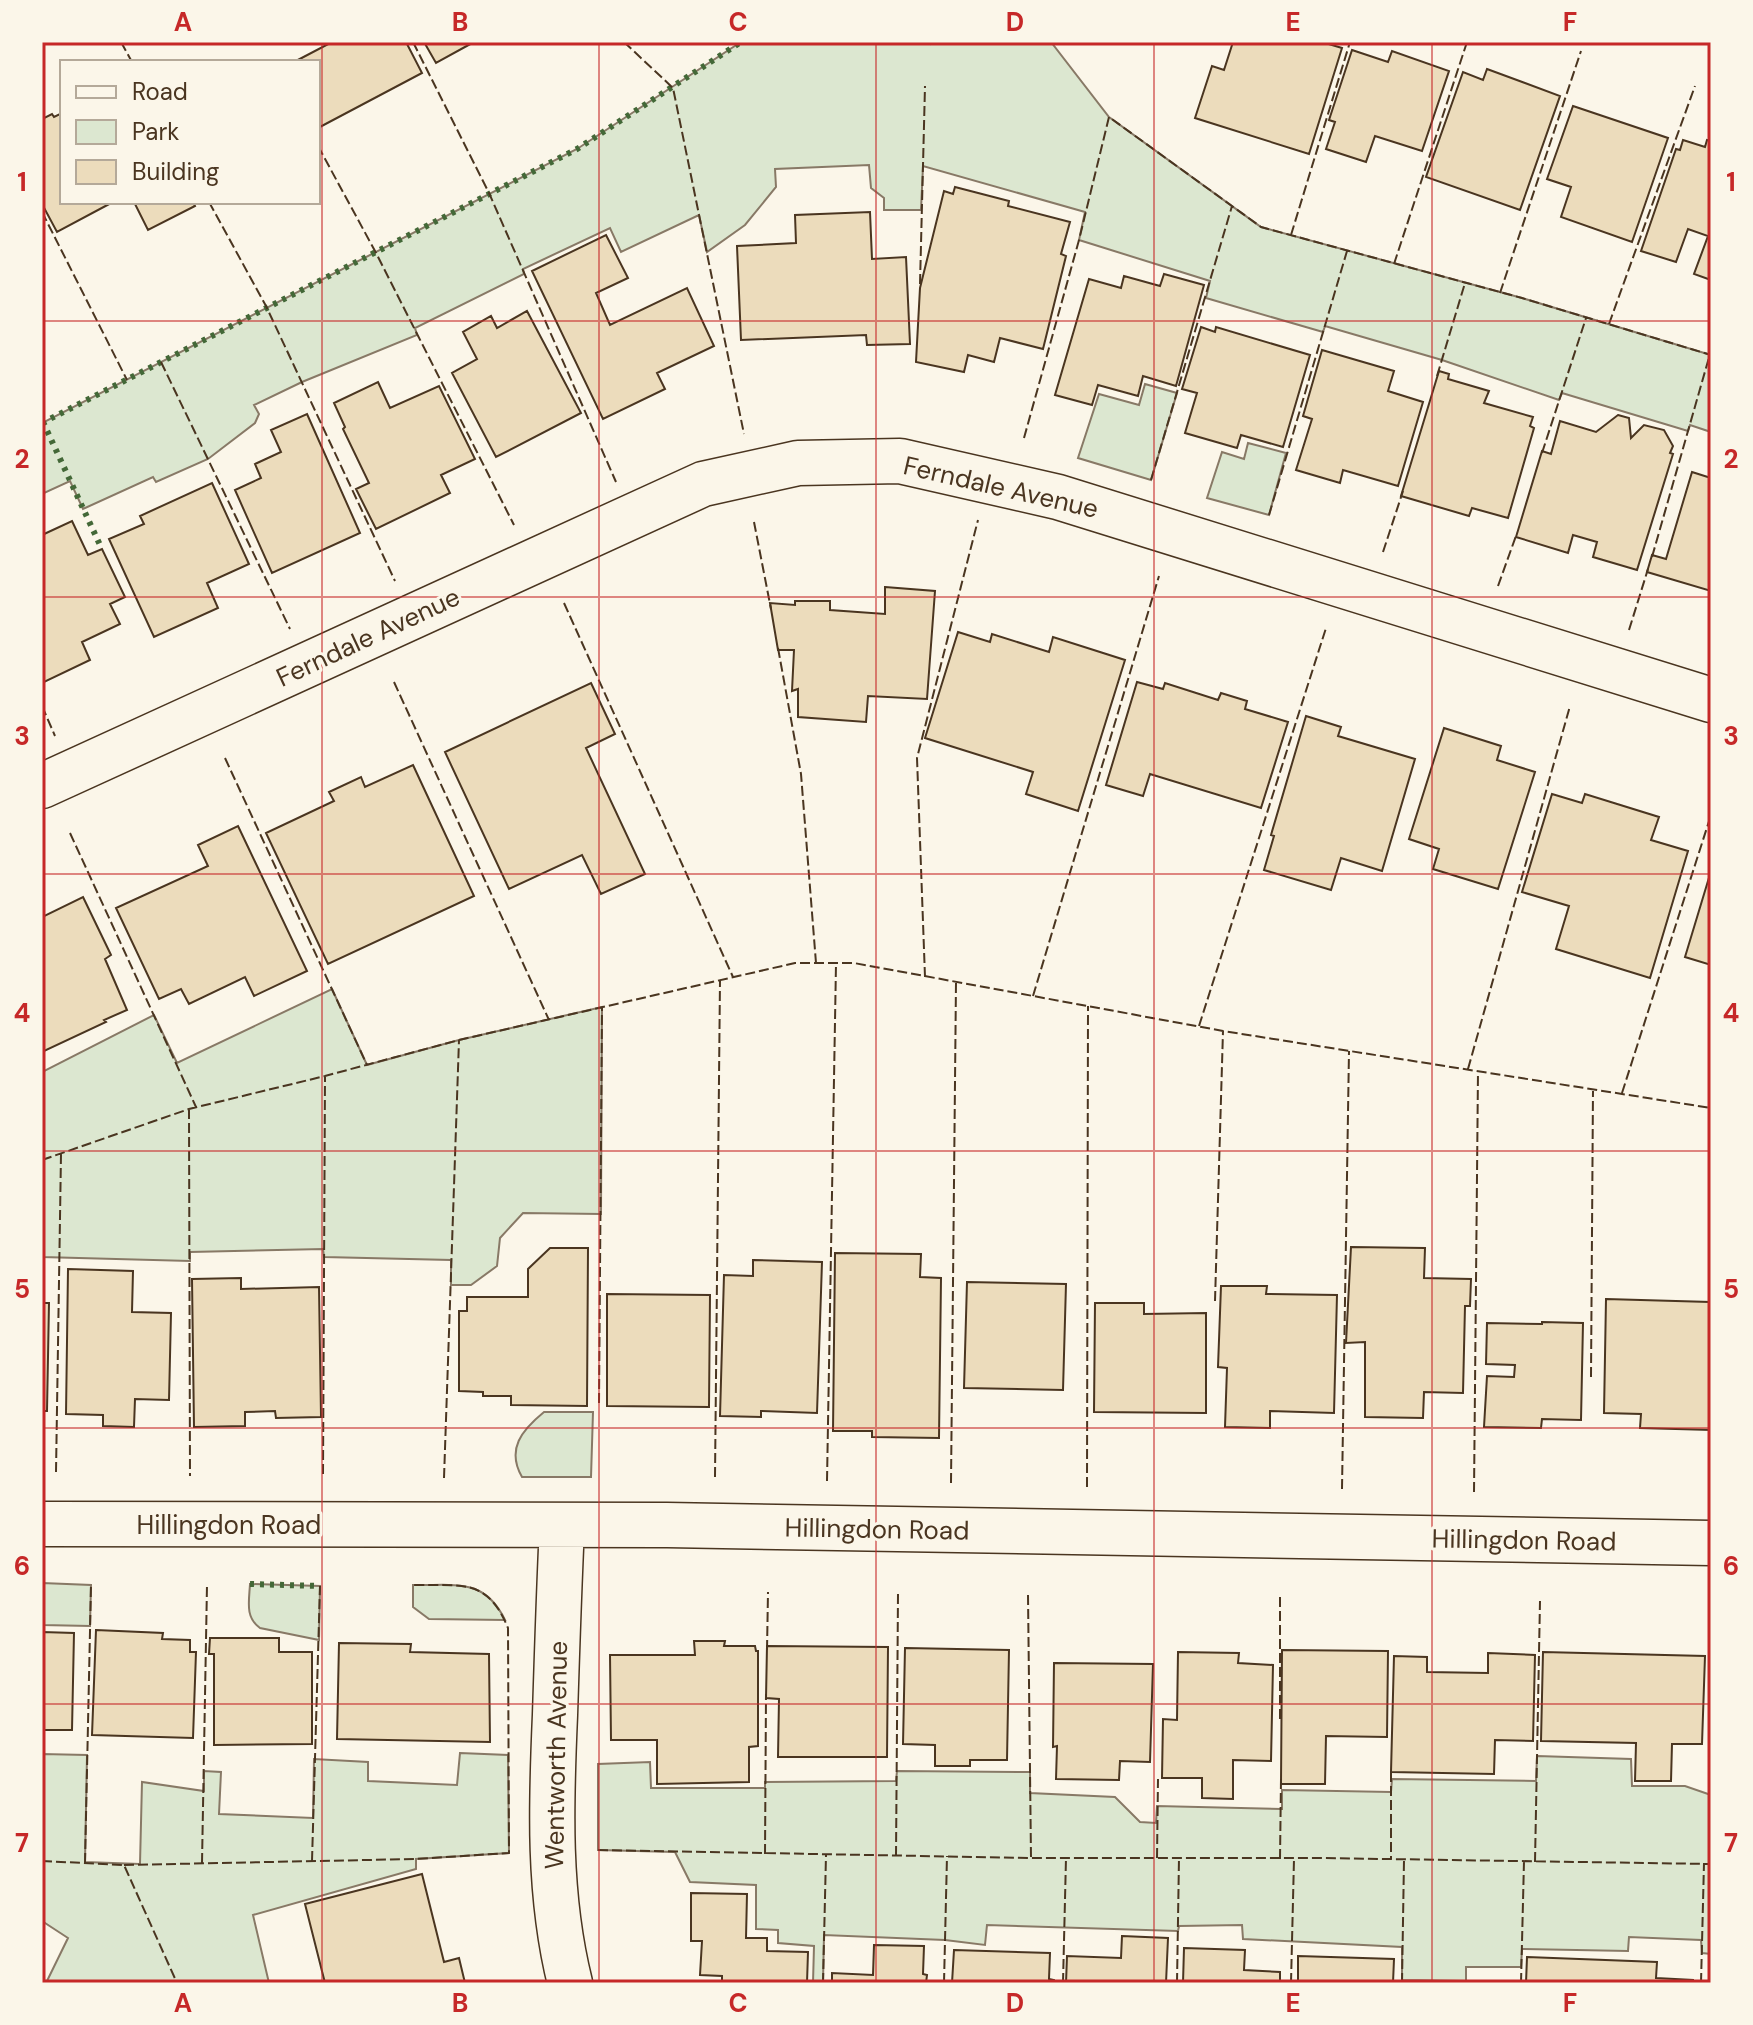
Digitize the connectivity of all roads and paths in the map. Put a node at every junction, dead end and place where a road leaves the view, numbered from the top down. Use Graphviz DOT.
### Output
graph roads {
  1 [pos="1711,700"];
  2 [pos="42,786"];
  3 [pos="42,1524"];
  4 [pos="562,1526"];
  5 [pos="1711,1543"];
  6 [pos="570,1983"];
  1 -- 2 [label="street, Ferndale Avenue"];
  3 -- 4 [label="street, Hillingdon Road"];
  4 -- 5 [label="street, Hillingdon Road"];
  4 -- 6 [label="street, Wentworth Avenue"];
}
